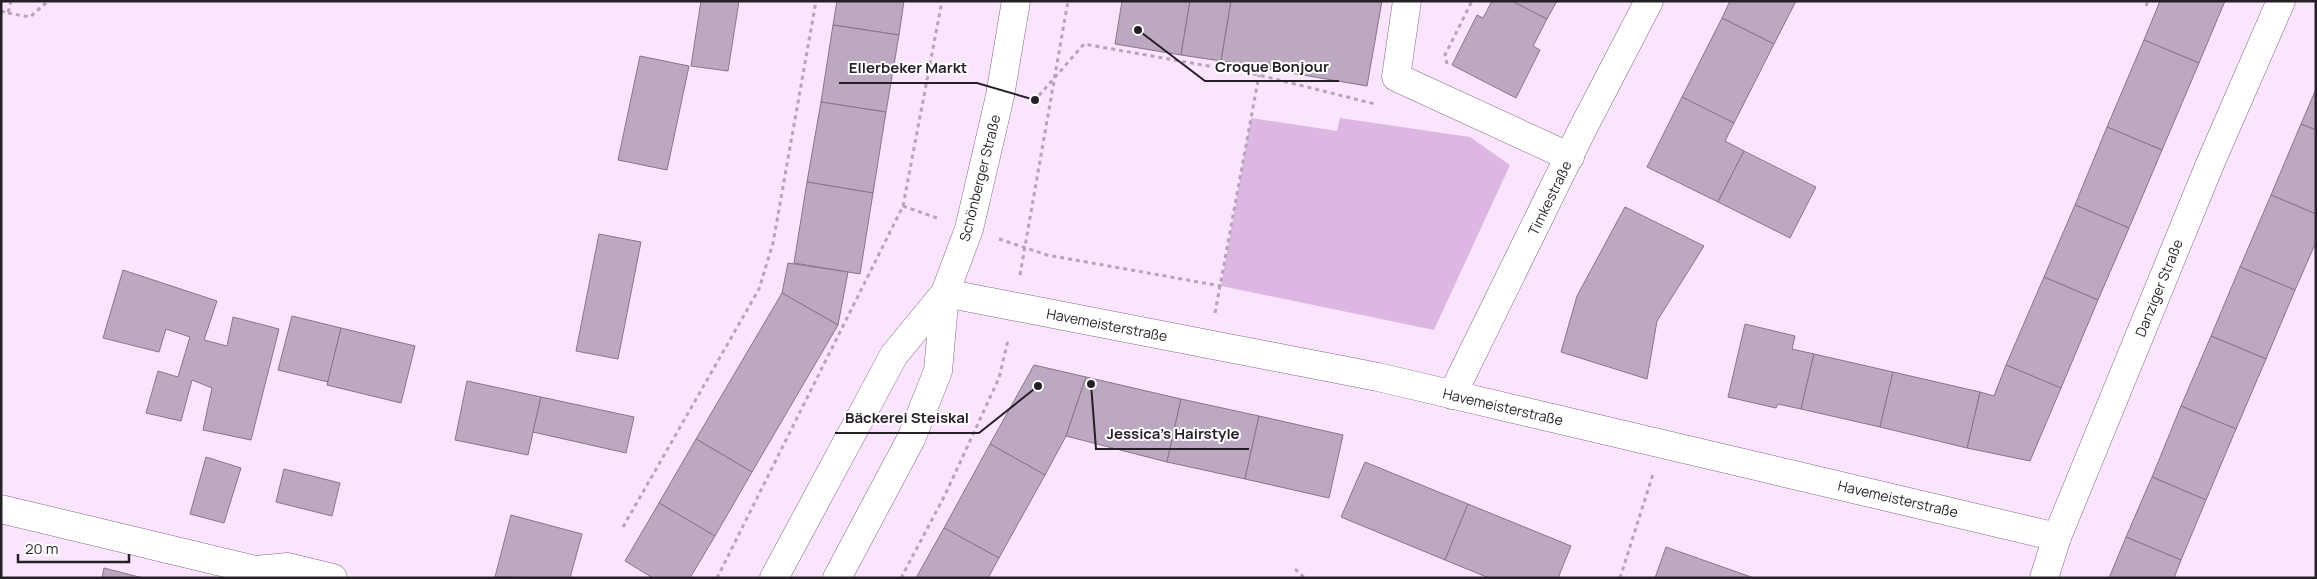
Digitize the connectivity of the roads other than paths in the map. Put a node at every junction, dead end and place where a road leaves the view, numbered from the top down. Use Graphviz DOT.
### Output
graph roads {
  1 [pos="1016,1"];
  2 [pos="1406,1"];
  3 [pos="1649,1"];
  4 [pos="2281,1"];
  5 [pos="1570,157"];
  6 [pos="946,293"];
  7 [pos="1452,395"];
  8 [pos="1,509"];
  9 [pos="2057,537"];
  10 [pos="259,574"];
  11 [pos="333,578"];
  12 [pos="774,578"];
  13 [pos="837,578"];
  14 [pos="2044,578"];
  1 -- 6 [label="street, Schönberger Straße"];
  2 -- 5 [label="street"];
  3 -- 5 [label="street, Timkestraße"];
  4 -- 9 [label="street, Danziger Straße"];
  5 -- 7 [label="street, Timkestraße"];
  6 -- 7 [label="street, Havemeisterstraße"];
  6 -- 12 [label="street, Schönberger Straße"];
  6 -- 13 [label="street, Schönberger Straße"];
  7 -- 9 [label="street, Havemeisterstraße"];
  8 -- 10 [label="street"];
  9 -- 14 [label="street, Danziger Straße"];
  10 -- 11 [label="street"];
}
